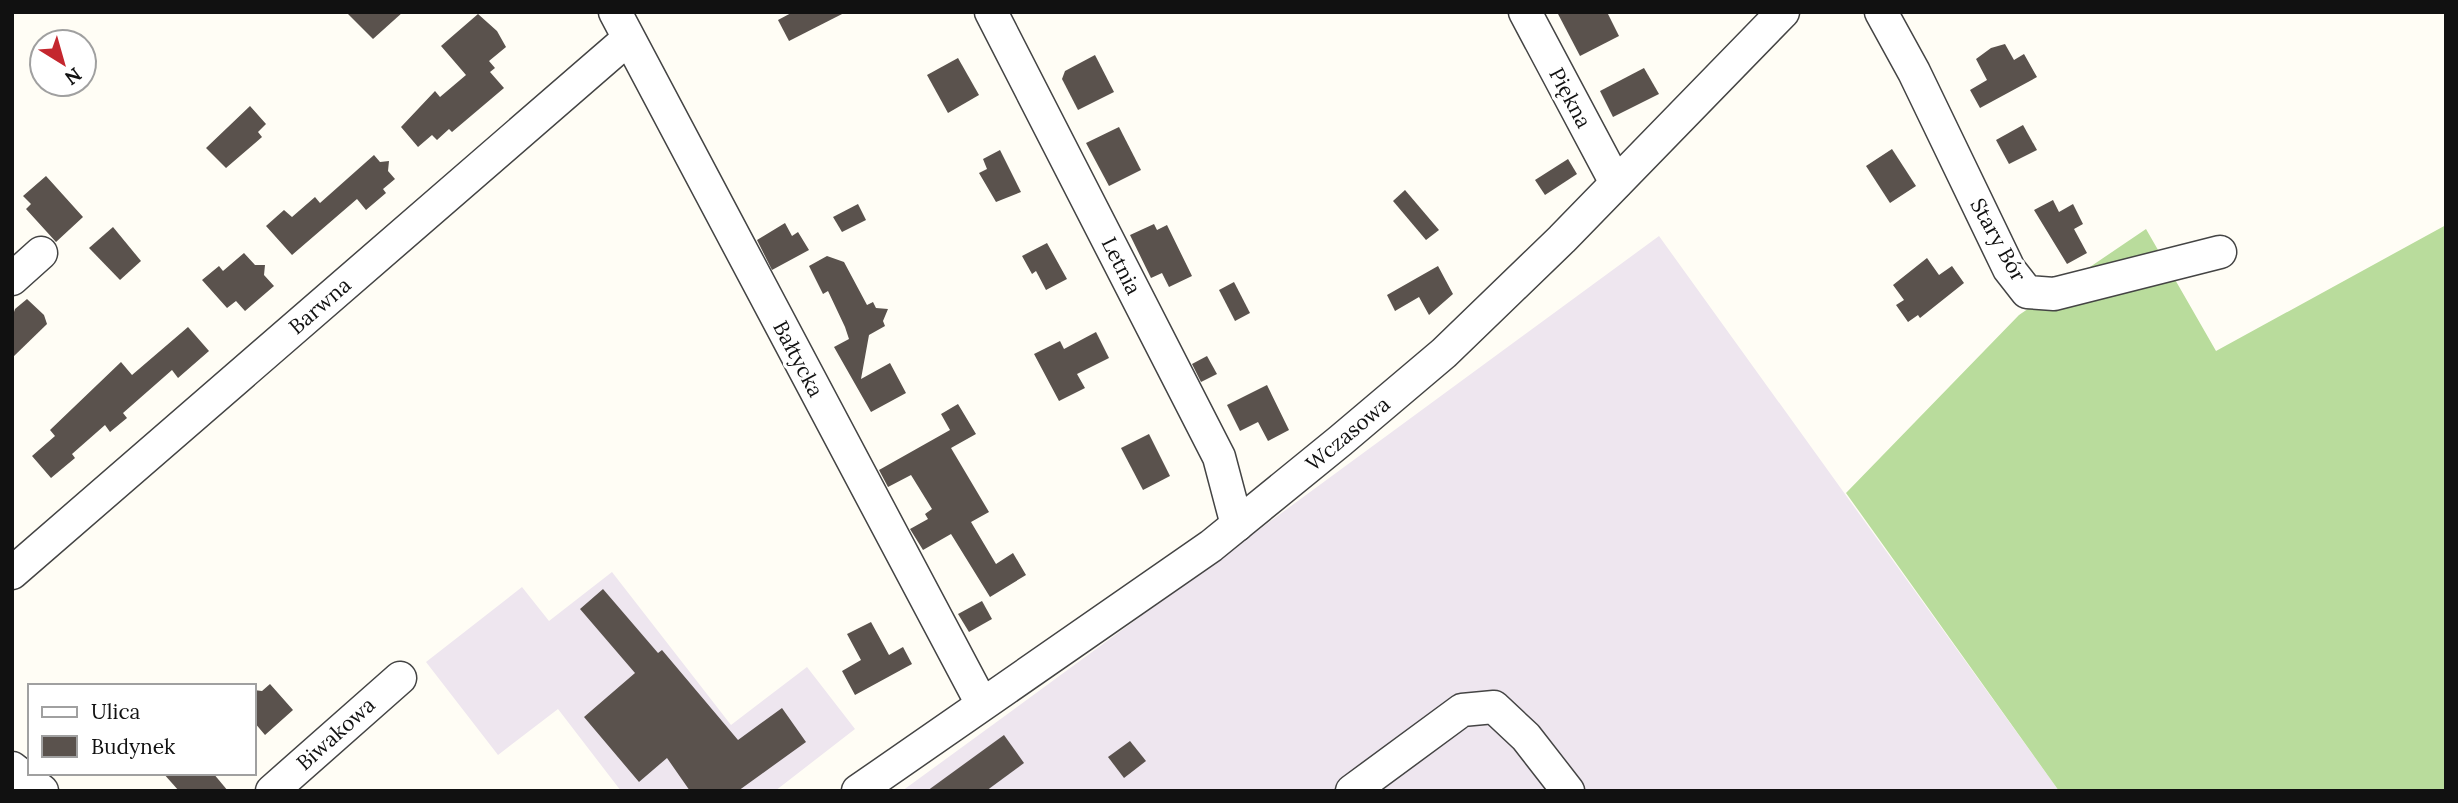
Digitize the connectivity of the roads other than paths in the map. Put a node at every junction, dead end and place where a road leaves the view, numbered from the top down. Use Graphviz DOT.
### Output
graph roads {
  1 [pos="991,12"];
  2 [pos="1525,12"];
  3 [pos="1783,12"];
  4 [pos="1881,12"];
  5 [pos="621,26"];
  6 [pos="1616,183"];
  7 [pos="2220,252"];
  8 [pos="41,253"];
  9 [pos="12,279"];
  10 [pos="1237,525"];
  11 [pos="12,573"];
  12 [pos="400,677"];
  13 [pos="982,704"];
  14 [pos="272,791"];
  15 [pos="858,791"];
  16 [pos="1352,791"];
  17 [pos="1568,791"];
  1 -- 10 [label="street, Letnia"];
  2 -- 6 [label="street, Piękna"];
  3 -- 6 [label="street, Wczasowa"];
  4 -- 7 [label="street, Stary Bór"];
  5 -- 11 [label="street, Barwna"];
  5 -- 13 [label="street, Bałtycka"];
  6 -- 10 [label="street, Wczasowa"];
  8 -- 9 [label="street"];
  10 -- 13 [label="street, Wczasowa"];
  12 -- 14 [label="street, Biwakowa"];
  13 -- 15 [label="street, Wczasowa"];
  16 -- 17 [label="street"];
}
